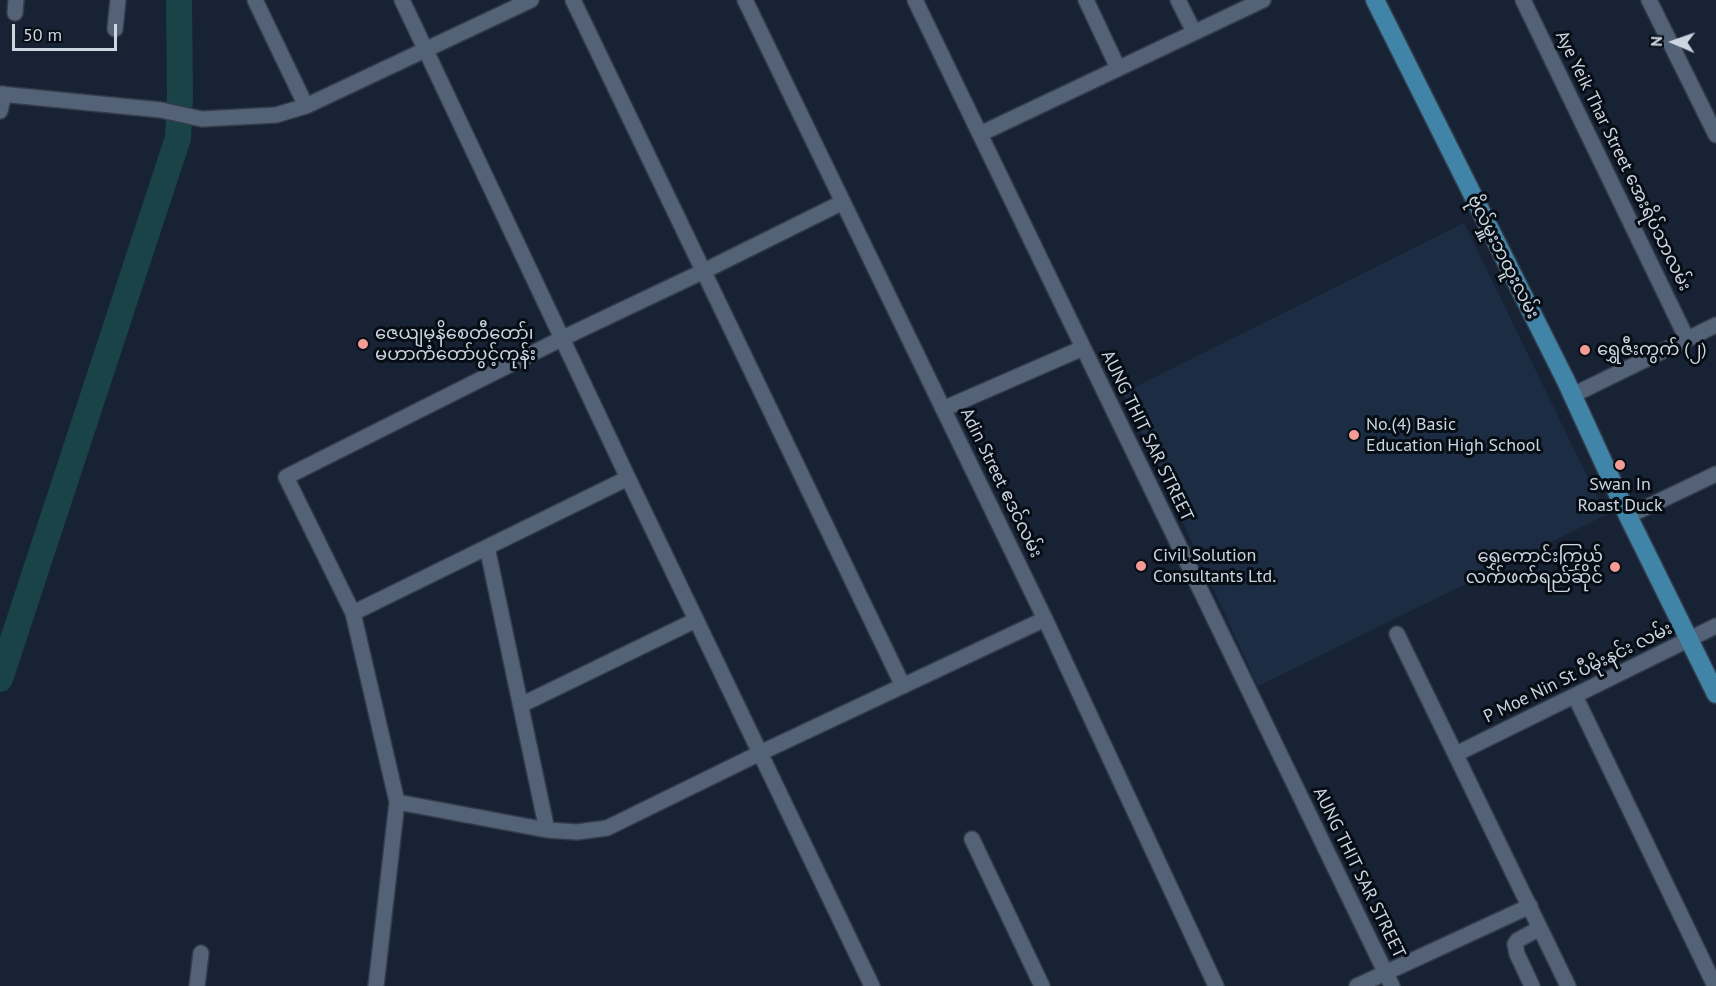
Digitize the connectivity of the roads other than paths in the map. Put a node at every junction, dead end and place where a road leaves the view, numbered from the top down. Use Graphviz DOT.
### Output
graph roads {
  1 [pos="118,0"];
  2 [pos="255,0"];
  3 [pos="402,0"];
  4 [pos="531,0"];
  5 [pos="573,0"];
  6 [pos="745,0"];
  7 [pos="915,0"];
  8 [pos="1086,0"];
  9 [pos="1178,0"];
  10 [pos="1263,0"];
  11 [pos="1375,0"];
  12 [pos="1523,0"];
  13 [pos="1649,0"];
  14 [pos="115,29"];
  15 [pos="1194,32"];
  16 [pos="426,50"];
  17 [pos="1118,68"];
  18 [pos="2,94"];
  19 [pos="306,106"];
  20 [pos="0,111"];
  21 [pos="980,134"];
  22 [pos="1716,135"];
  23 [pos="843,202"];
  24 [pos="704,271"];
  25 [pos="1716,326"];
  26 [pos="563,338"];
  27 [pos="1687,339"];
  28 [pos="1083,348"];
  29 [pos="1573,394"];
  30 [pos="943,409"];
  31 [pos="1716,474"];
  32 [pos="628,478"];
  33 [pos="1628,516"];
  34 [pos="487,547"];
  35 [pos="353,613"];
  36 [pos="1045,619"];
  37 [pos="696,620"];
  38 [pos="1716,626"];
  39 [pos="1397,634"];
  40 [pos="1689,639"];
  41 [pos="903,686"];
  42 [pos="1716,694"];
  43 [pos="1575,696"];
  44 [pos="521,705"];
  45 [pos="760,753"];
  46 [pos="1456,754"];
  47 [pos="397,802"];
  48 [pos="547,830"];
  49 [pos="972,838"];
  50 [pos="1530,906"];
  51 [pos="1540,928"];
  52 [pos="201,952"];
  53 [pos="1389,979"];
  54 [pos="197,986"];
  55 [pos="376,986"];
  56 [pos="872,986"];
  57 [pos="1042,986"];
  58 [pos="1216,986"];
  59 [pos="1357,986"];
  60 [pos="1532,986"];
  61 [pos="1568,986"];
  62 [pos="1715,986"];
  1 -- 14 [label="street"];
  2 -- 19 [label="street"];
  3 -- 16 [label="street"];
  4 -- 16 [label="street"];
  5 -- 24 [label="street"];
  6 -- 23 [label="street, Adin Street ဧဒင်လမ်း"];
  7 -- 21 [label="street, AUNG THIT SAR STREET"];
  8 -- 17 [label="street"];
  9 -- 15 [label="street"];
  10 -- 15 [label="street"];
  11 -- 29 [label="main road, ဗိုလ်မှူးဘထူးလမ်း"];
  12 -- 27 [label="street, Aye Yeik Thar Street အေးရိပ်သာလမ်း"];
  13 -- 22 [label="street"];
  15 -- 17 [label="street"];
  16 -- 19 [label="street"];
  16 -- 26 [label="street"];
  17 -- 21 [label="street"];
  18 -- 19 [label="street"];
  18 -- 20 [label="street"];
  21 -- 28 [label="street, AUNG THIT SAR STREET"];
  23 -- 24 [label="street"];
  23 -- 30 [label="street, Adin Street ဧဒင်လမ်း"];
  24 -- 26 [label="street"];
  24 -- 41 [label="street"];
  25 -- 27 [label="street"];
  26 -- 32 [label="street"];
  26 -- 35 [label="street"];
  27 -- 29 [label="street"];
  28 -- 30 [label="street"];
  28 -- 53 [label="street, AUNG THIT SAR STREET"];
  29 -- 33 [label="main road, ဗိုလ်မှူးဘထူးလမ်း"];
  30 -- 36 [label="street, Adin Street ဧဒင်လမ်း"];
  31 -- 33 [label="street"];
  32 -- 34 [label="street"];
  32 -- 37 [label="street"];
  33 -- 40 [label="main road, ဗိုလ်မှူးဘထူးလမ်း"];
  34 -- 35 [label="street"];
  34 -- 44 [label="street"];
  35 -- 47 [label="street"];
  36 -- 41 [label="street"];
  36 -- 58 [label="street, Adin Street ဧဒင်လမ်း"];
  37 -- 44 [label="street"];
  37 -- 45 [label="street"];
  38 -- 40 [label="street, P Moe Nin St ပီမိုးနင်း လမ်း"];
  39 -- 46 [label="street"];
  40 -- 42 [label="main road, ဗိုလ်မှူးဘထူးလမ်း"];
  40 -- 43 [label="street, P Moe Nin St ပီမိုးနင်း လမ်း"];
  41 -- 45 [label="street"];
  43 -- 46 [label="street, P Moe Nin St ပီမိုးနင်း လမ်း"];
  43 -- 62 [label="street"];
  44 -- 48 [label="street"];
  45 -- 48 [label="street"];
  45 -- 56 [label="street"];
  46 -- 50 [label="street"];
  47 -- 48 [label="street"];
  47 -- 55 [label="street"];
  49 -- 57 [label="street"];
  50 -- 51 [label="street"];
  50 -- 53 [label="street"];
  51 -- 60 [label="street"];
  51 -- 61 [label="street"];
  52 -- 54 [label="street"];
  53 -- 59 [label="street"];
}
